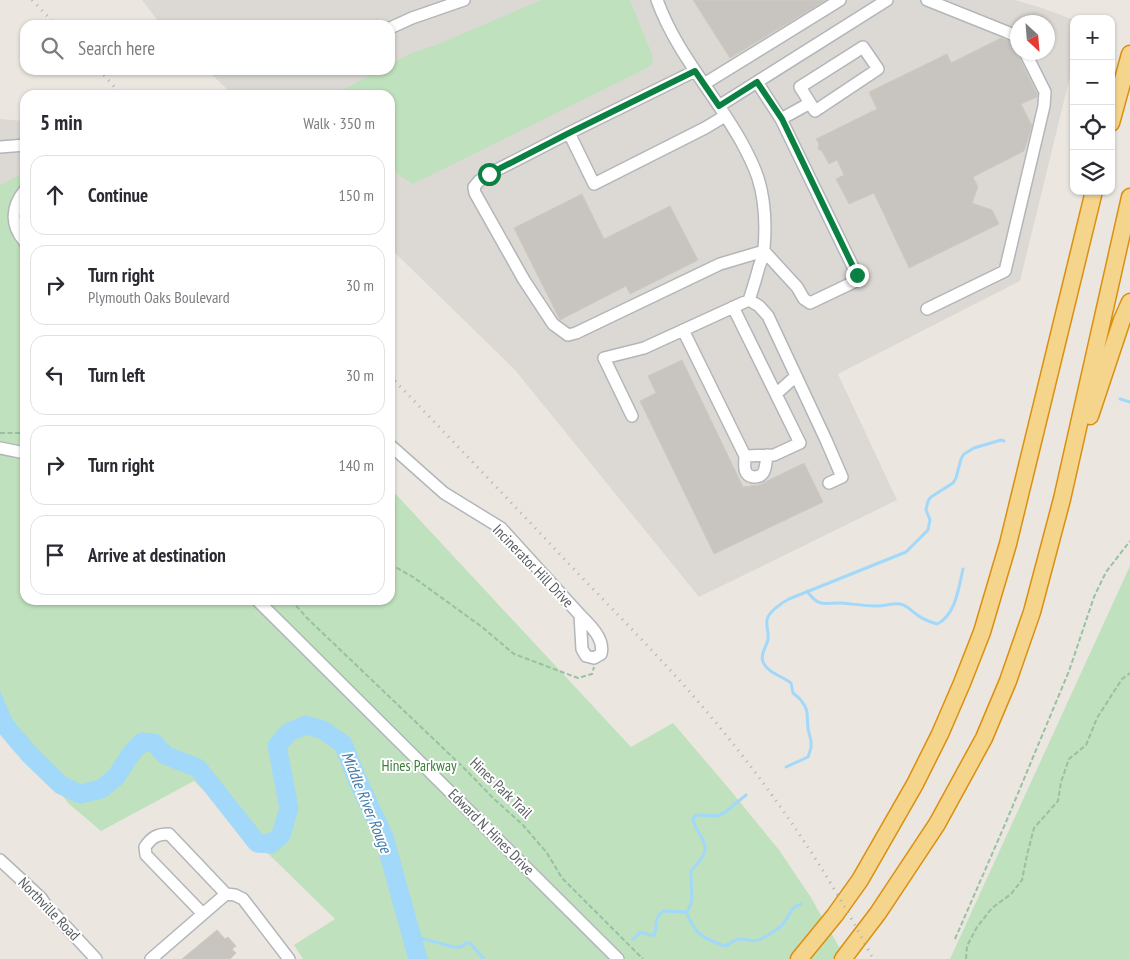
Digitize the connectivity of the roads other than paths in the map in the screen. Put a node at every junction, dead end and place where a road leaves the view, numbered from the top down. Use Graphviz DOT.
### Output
graph roads {
  1 [pos="464,0"];
  2 [pos="657,0"];
  3 [pos="840,0"];
  4 [pos="887,0"];
  5 [pos="927,0"];
  6 [pos="395,26"];
  7 [pos="1010,33"];
  8 [pos="1130,54"];
  9 [pos="1029,60"];
  10 [pos="695,71"];
  11 [pos="757,82"];
  12 [pos="704,84"];
  13 [pos="810,103"];
  14 [pos="1115,108"];
  15 [pos="722,111"];
  16 [pos="782,119"];
  17 [pos="569,133"];
  18 [pos="20,145"];
  19 [pos="0,147"];
  20 [pos="1093,195"];
  21 [pos="1130,197"];
  22 [pos="20,199"];
  23 [pos="20,235"];
  24 [pos="764,251"];
  25 [pos="749,300"];
  26 [pos="1130,302"];
  27 [pos="733,307"];
  28 [pos="927,309"];
  29 [pos="683,330"];
  30 [pos="796,376"];
  31 [pos="776,394"];
  32 [pos="632,416"];
  33 [pos="0,448"];
  34 [pos="395,449"];
  35 [pos="20,452"];
  36 [pos="767,455"];
  37 [pos="745,456"];
  38 [pos="830,483"];
  39 [pos="1062,499"];
  40 [pos="262,605"];
  41 [pos="580,615"];
  42 [pos="0,860"];
  43 [pos="226,894"];
  44 [pos="203,914"];
  45 [pos="96,959"];
  46 [pos="151,959"];
  47 [pos="288,959"];
  48 [pos="618,959"];
  49 [pos="799,959"];
  50 [pos="843,959"];
  1 -- 6 [label="street"];
  2 -- 10 [label="street"];
  3 -- 12 [label="street"];
  4 -- 11 [label="street"];
  5 -- 7 [label="street"];
  8 -- 14 [label="highway"];
  9 -- 28 [label="street"];
  10 -- 12 [label="street"];
  10 -- 17 [label="street"];
  11 -- 15 [label="street"];
  11 -- 16 [label="street"];
  12 -- 15 [label="street"];
  13 -- 13 [label="street"];
  13 -- 16 [label="street"];
  15 -- 17 [label="street"];
  15 -- 24 [label="street"];
  16 -- 24 [label="street"];
  17 -- 24 [label="street"];
  18 -- 19 [label="street"];
  20 -- 49 [label="highway"];
  21 -- 39 [label="highway"];
  22 -- 23 [label="street"];
  24 -- 25 [label="street"];
  25 -- 27 [label="street"];
  25 -- 30 [label="street"];
  26 -- 39 [label="highway"];
  27 -- 29 [label="street"];
  27 -- 31 [label="street"];
  29 -- 32 [label="street"];
  29 -- 37 [label="street"];
  30 -- 31 [label="street"];
  30 -- 38 [label="street"];
  31 -- 36 [label="street"];
  33 -- 35 [label="street"];
  34 -- 41 [label="street, Incinerator Hill Drive"];
  36 -- 37 [label="street"];
  36 -- 37 [label="street"];
  39 -- 50 [label="highway"];
  40 -- 48 [label="street, Edward N. Hines Drive"];
  41 -- 41 [label="street, Incinerator Hill Drive"];
  42 -- 45 [label="street, Northville Road"];
  43 -- 44 [label="street"];
  43 -- 44 [label="street"];
  43 -- 47 [label="street"];
  44 -- 46 [label="street"];
}
